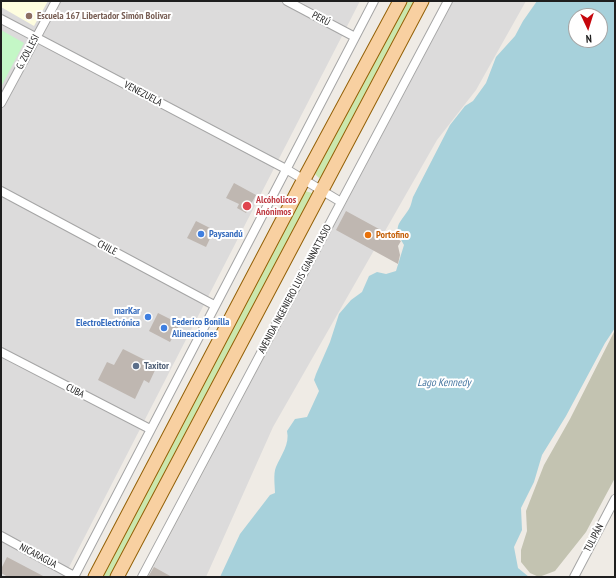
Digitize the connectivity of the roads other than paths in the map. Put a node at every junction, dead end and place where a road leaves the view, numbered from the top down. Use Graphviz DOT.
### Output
graph roads {
  1 [pos="56,1"];
  2 [pos="287,1"];
  3 [pos="374,1"];
  4 [pos="400,1"];
  5 [pos="422,1"];
  6 [pos="448,1"];
  7 [pos="1,19"];
  8 [pos="355,37"];
  9 [pos="36,38"];
  10 [pos="1,103"];
  11 [pos="286,169"];
  12 [pos="303,181"];
  13 [pos="321,190"];
  14 [pos="1,191"];
  15 [pos="341,202"];
  16 [pos="214,305"];
  17 [pos="1,352"];
  18 [pos="150,429"];
  19 [pos="615,499"];
  20 [pos="1,536"];
  21 [pos="74,576"];
  22 [pos="95,577"];
  23 [pos="117,577"];
  24 [pos="142,577"];
  25 [pos="574,577"];
  1 -- 9 [label="street, G. ZOLLESI"];
  2 -- 8 [label="street, PERÚ"];
  3 -- 8 [label="street"];
  4 -- 12 [label="main road"];
  5 -- 13 [label="main road"];
  6 -- 15 [label="street, AVENIDA INGENIERO LUIS GIANNATTASIO"];
  7 -- 9 [label="street, VENEZUELA"];
  8 -- 11 [label="street"];
  9 -- 10 [label="street, G. ZOLLESI"];
  9 -- 11 [label="street, VENEZUELA"];
  11 -- 12 [label="street, VENEZUELA"];
  11 -- 16 [label="street"];
  12 -- 13 [label="street, VENEZUELA"];
  12 -- 22 [label="main road"];
  13 -- 15 [label="street, VENEZUELA"];
  13 -- 23 [label="main road"];
  14 -- 16 [label="street, CHILE"];
  15 -- 24 [label="street, AVENIDA INGENIERO LUIS GIANNATTASIO"];
  16 -- 18 [label="street"];
  17 -- 18 [label="street, CUBA"];
  18 -- 21 [label="street"];
  19 -- 25 [label="street, TULIPÁN"];
  20 -- 21 [label="street, NICARAGUA"];
}
